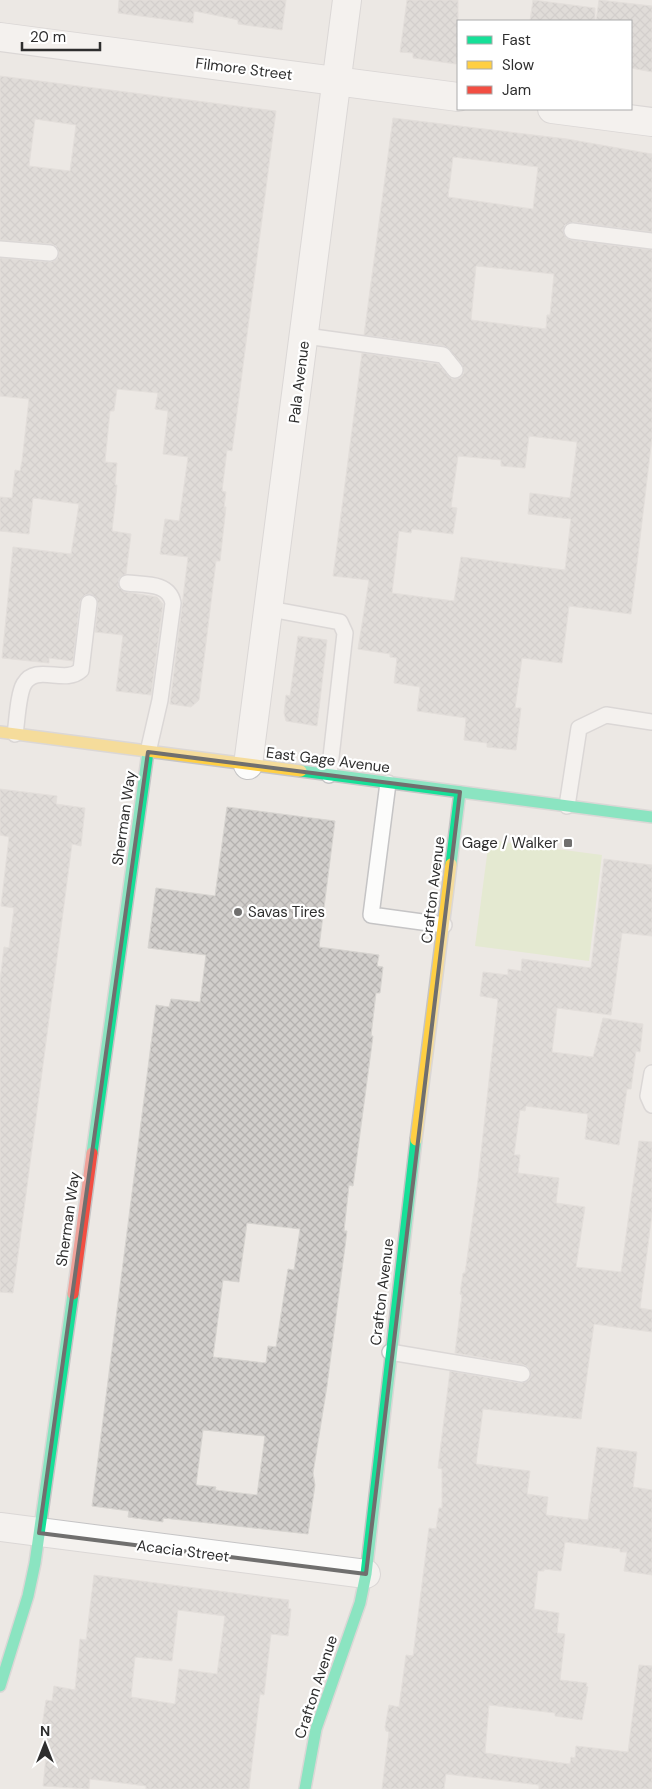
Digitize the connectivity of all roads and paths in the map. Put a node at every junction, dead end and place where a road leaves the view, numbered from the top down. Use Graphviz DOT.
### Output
graph roads {
  1 [pos="347,0"];
  2 [pos="0,37"];
  3 [pos="337,81"];
  4 [pos="457,97"];
  5 [pos="560,110"];
  6 [pos="652,122"];
  7 [pos="572,231"];
  8 [pos="652,241"];
  9 [pos="0,249"];
  10 [pos="50,253"];
  11 [pos="306,336"];
  12 [pos="455,370"];
  13 [pos="127,583"];
  14 [pos="89,603"];
  15 [pos="270,609"];
  16 [pos="652,722"];
  17 [pos="8,733"];
  18 [pos="148,752"];
  19 [pos="248,764"];
  20 [pos="329,775"];
  21 [pos="388,783"];
  22 [pos="460,792"];
  23 [pos="567,806"];
  24 [pos="652,817"];
  25 [pos="444,925"];
  26 [pos="652,1072"];
  27 [pos="652,1105"];
  28 [pos="390,1352"];
  29 [pos="522,1374"];
  30 [pos="0,1528"];
  31 [pos="39,1533"];
  32 [pos="366,1574"];
  33 [pos="0,1686"];
  34 [pos="305,1789"];
  1 -- 3 [label="street, Pala Avenue"];
  2 -- 3 [label="street, Filmore Street"];
  3 -- 4 [label="street, Filmore Street"];
  3 -- 11 [label="street, Pala Avenue"];
  5 -- 6 [label="street"];
  7 -- 8 [label="lane"];
  9 -- 10 [label="lane"];
  11 -- 12 [label="lane"];
  11 -- 15 [label="street, Pala Avenue"];
  13 -- 18 [label="lane"];
  14 -- 17 [label="lane"];
  15 -- 19 [label="street, Pala Avenue"];
  15 -- 20 [label="lane"];
  16 -- 23 [label="lane"];
  17 -- 18 [label="street, East Gage Avenue"];
  18 -- 19 [label="street, East Gage Avenue"];
  18 -- 31 [label="street, Sherman Way"];
  19 -- 20 [label="street, East Gage Avenue"];
  20 -- 21 [label="street, East Gage Avenue"];
  21 -- 22 [label="street, East Gage Avenue"];
  21 -- 25 [label="lane"];
  22 -- 23 [label="street, East Gage Avenue"];
  22 -- 25 [label="street, Crafton Avenue"];
  23 -- 24 [label="street, East Gage Avenue"];
  25 -- 28 [label="street, Crafton Avenue"];
  26 -- 27 [label="lane"];
  28 -- 29 [label="lane"];
  28 -- 32 [label="street, Crafton Avenue"];
  30 -- 31 [label="street, Acacia Street"];
  31 -- 32 [label="street, Acacia Street"];
  31 -- 33 [label="street, Sherman Way"];
  32 -- 34 [label="street, Crafton Avenue"];
}
